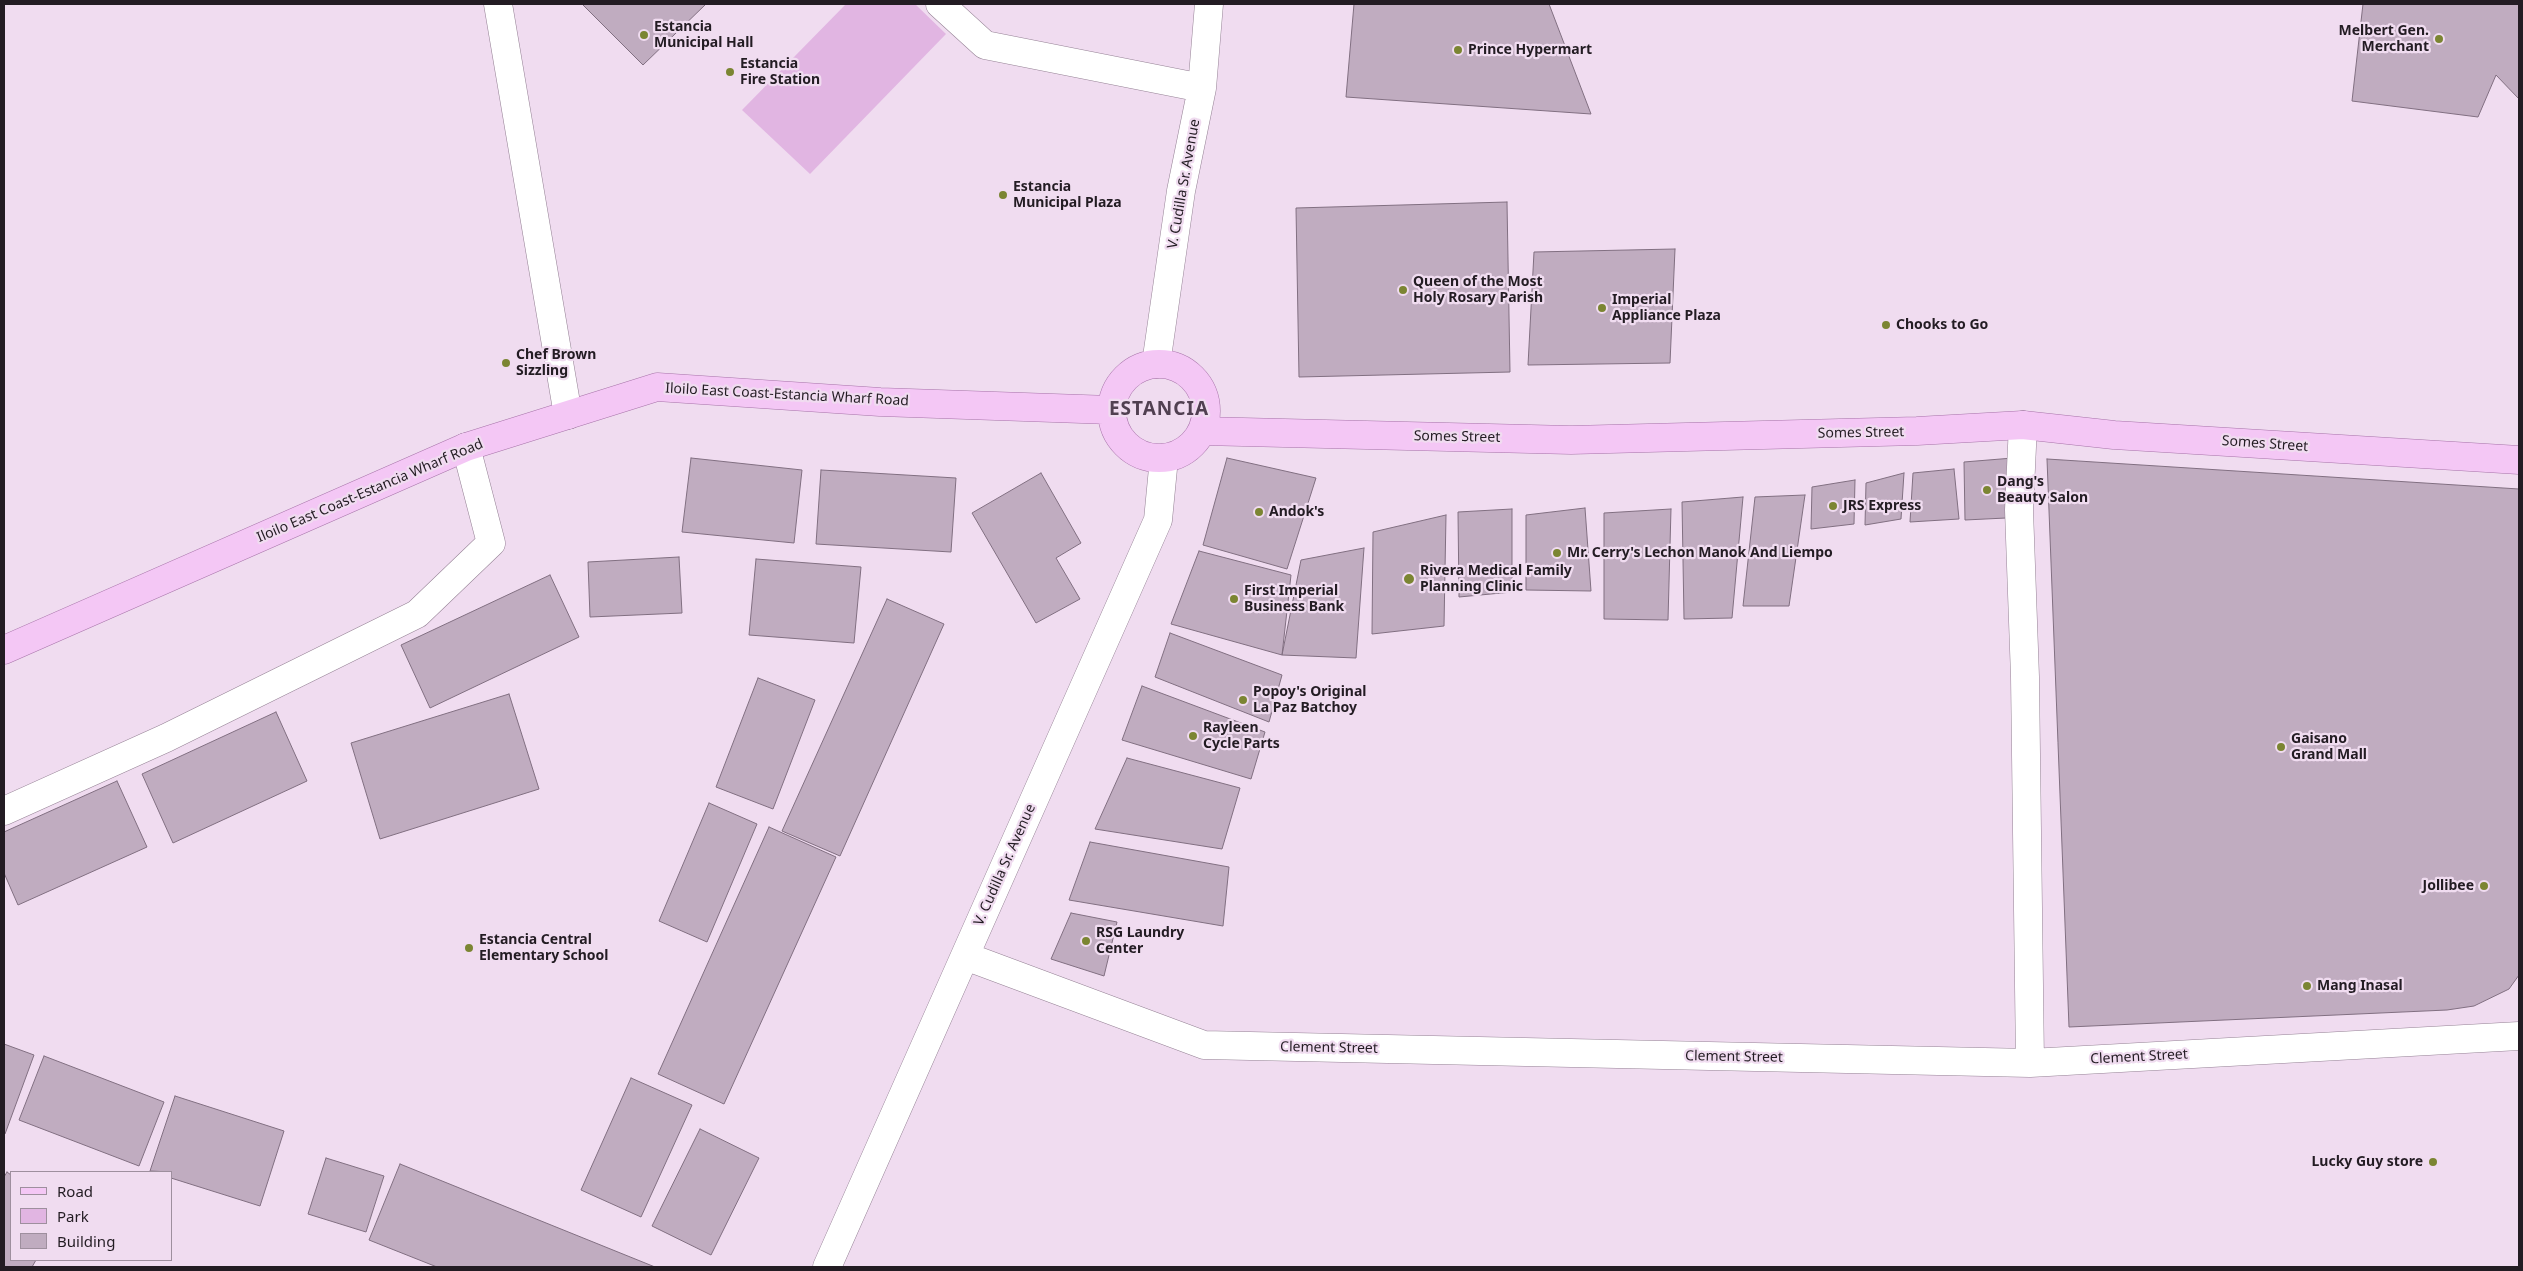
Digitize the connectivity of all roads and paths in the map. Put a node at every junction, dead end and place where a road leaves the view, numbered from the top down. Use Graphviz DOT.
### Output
graph roads {
  1 [pos="498,4"];
  2 [pos="940,4"];
  3 [pos="1209,4"];
  4 [pos="1202,88"];
  5 [pos="1156,364"];
  6 [pos="1111,410"];
  7 [pos="568,415"];
  8 [pos="2023,425"];
  9 [pos="1202,431"];
  10 [pos="466,447"];
  11 [pos="1164,458"];
  12 [pos="2519,460"];
  13 [pos="4,650"];
  14 [pos="4,812"];
  15 [pos="965,956"];
  16 [pos="2519,1036"];
  17 [pos="2030,1063"];
  18 [pos="827,1267"];
  1 -- 7 [label="street"];
  2 -- 4 [label="street"];
  3 -- 4 [label="street, V. Cudilla Sr. Avenue"];
  4 -- 5 [label="street, V. Cudilla Sr. Avenue"];
  5 -- 6 [label="main road"];
  5 -- 9 [label="main road"];
  6 -- 7 [label="main road, Iloilo East Coast-Estancia Wharf Road"];
  6 -- 11 [label="main road"];
  7 -- 10 [label="main road, Iloilo East Coast-Estancia Wharf Road"];
  8 -- 9 [label="main road, Somes Street"];
  8 -- 12 [label="main road, Somes Street"];
  8 -- 17 [label="street"];
  9 -- 11 [label="main road"];
  10 -- 13 [label="main road, Iloilo East Coast-Estancia Wharf Road"];
  10 -- 14 [label="street"];
  11 -- 15 [label="street, V. Cudilla Sr. Avenue"];
  15 -- 17 [label="street, Clement Street"];
  15 -- 18 [label="street, V. Cudilla Sr. Avenue"];
  16 -- 17 [label="street, Clement Street"];
}
